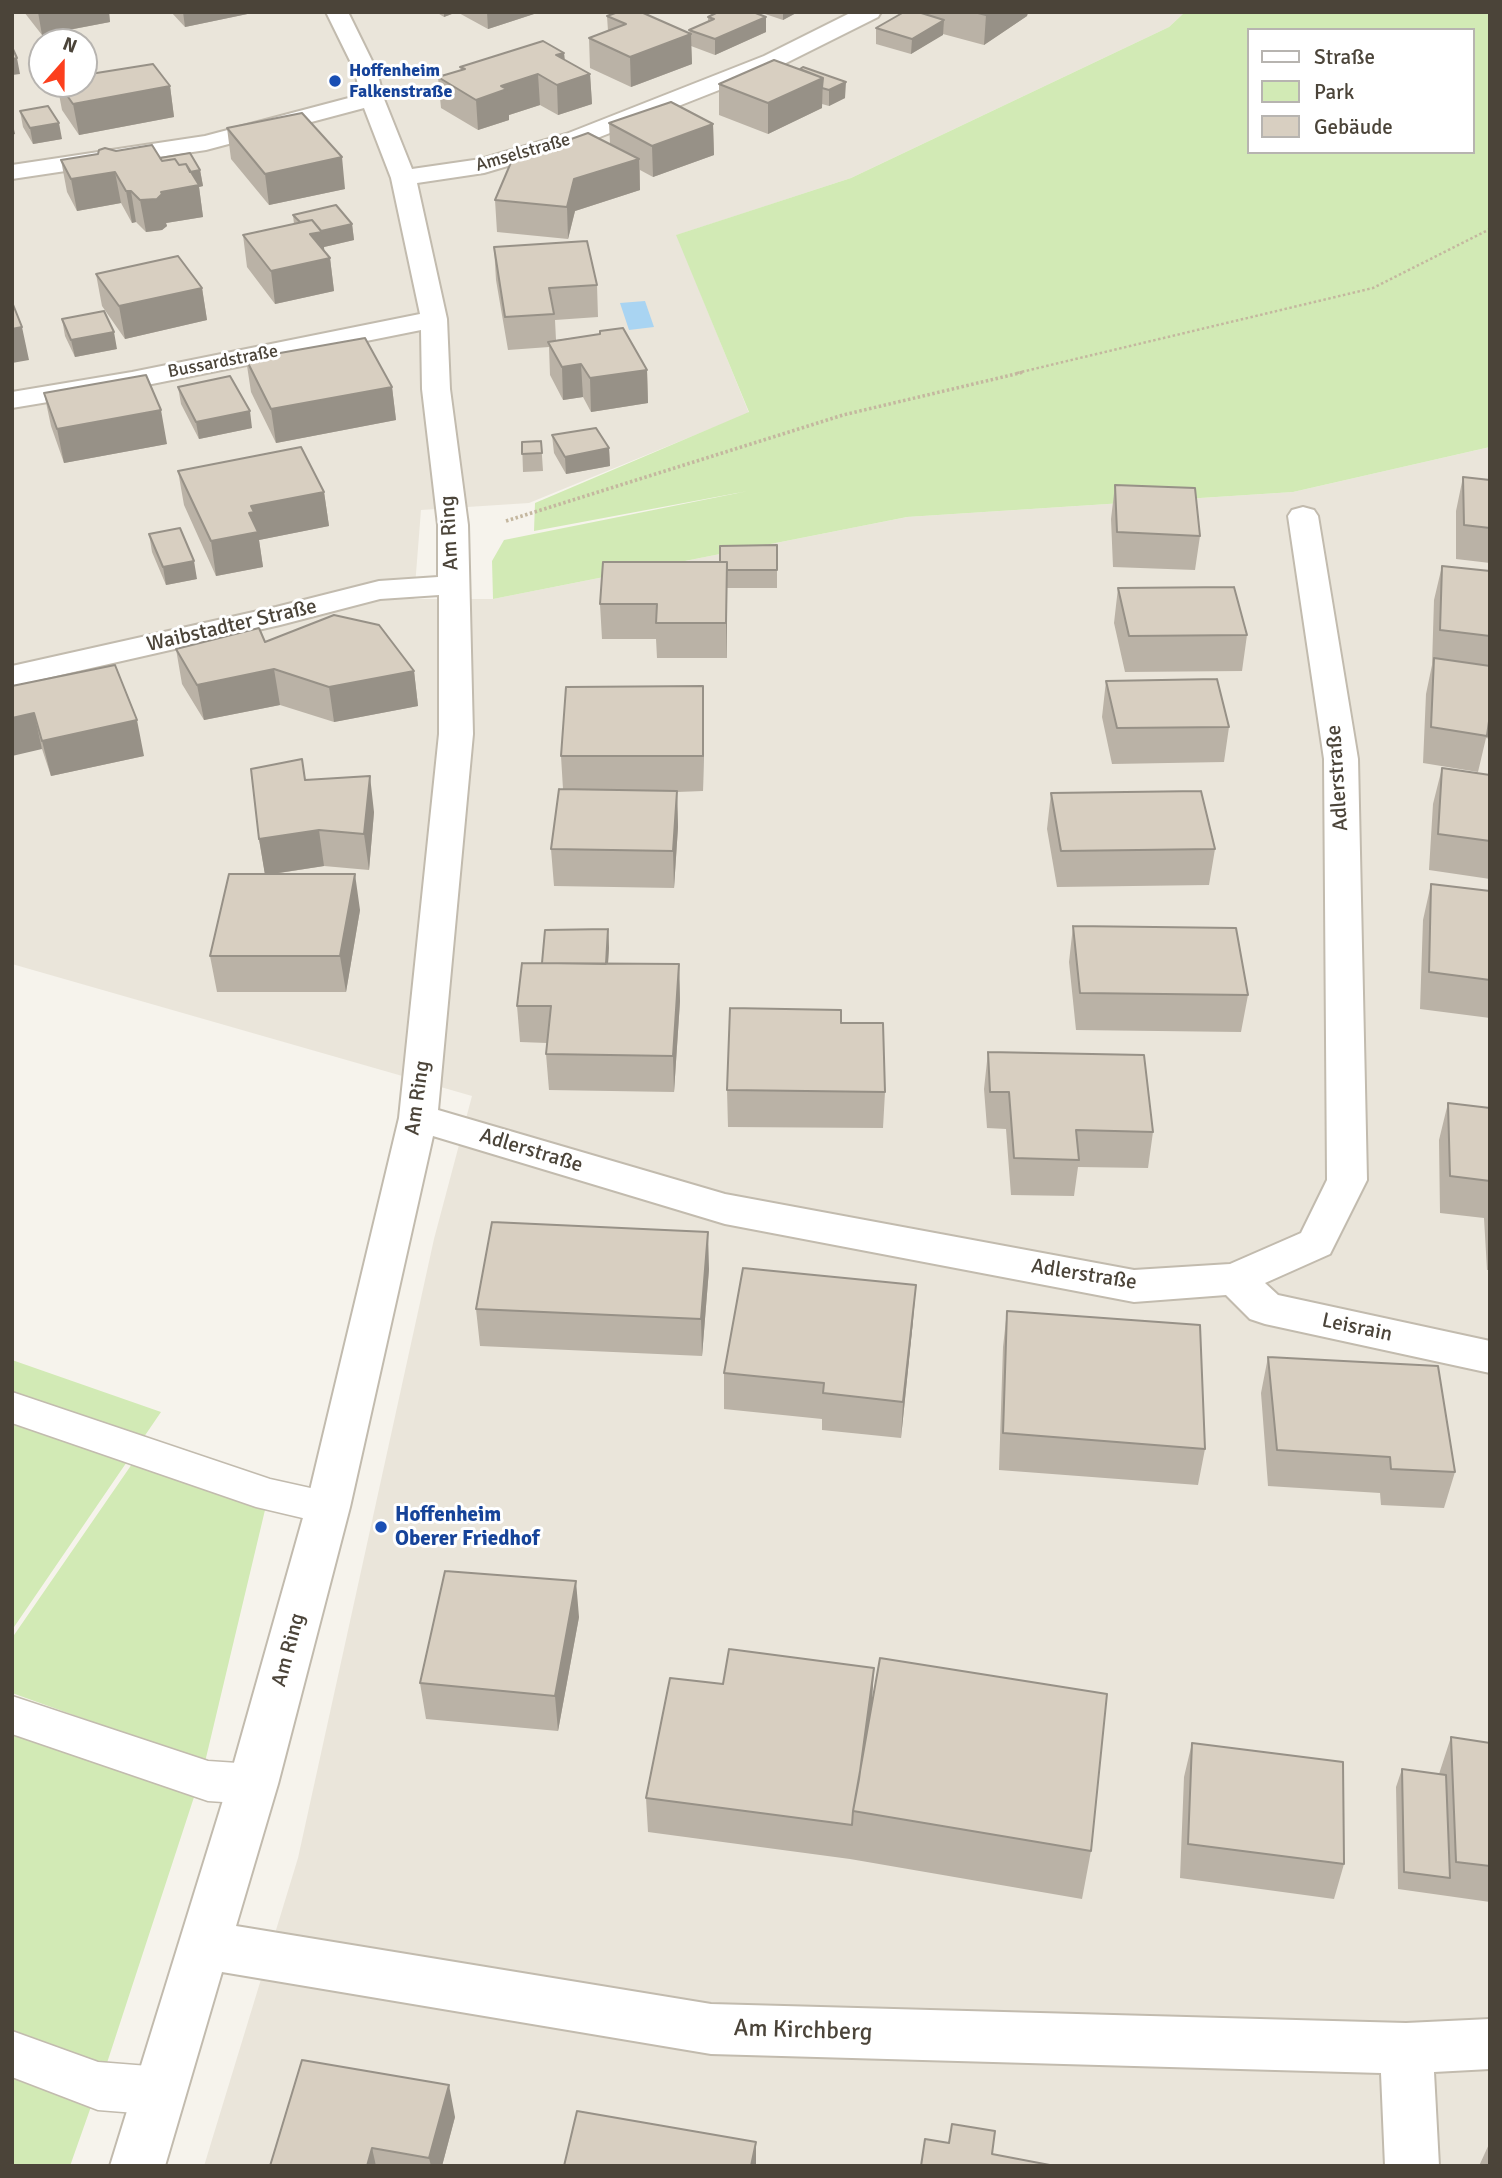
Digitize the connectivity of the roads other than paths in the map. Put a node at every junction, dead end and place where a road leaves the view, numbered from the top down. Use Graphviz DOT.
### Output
graph roads {
  1 [pos="337,12"];
  2 [pos="870,12"];
  3 [pos="372,99"];
  4 [pos="12,172"];
  5 [pos="403,178"];
  6 [pos="434,319"];
  7 [pos="12,400"];
  8 [pos="1303,516"];
  9 [pos="453,585"];
  10 [pos="12,676"];
  11 [pos="418,1118"];
  12 [pos="1235,1279"];
  13 [pos="1490,1357"];
  14 [pos="12,1407"];
  15 [pos="328,1507"];
  16 [pos="12,1715"];
  17 [pos="253,1784"];
  18 [pos="206,1945"];
  19 [pos="1490,2044"];
  20 [pos="1406,2048"];
  21 [pos="12,2054"];
  22 [pos="161,2091"];
  23 [pos="137,2166"];
  24 [pos="1412,2166"];
  1 -- 3 [label="street, Am Ring"];
  2 -- 5 [label="street, Amselstraße"];
  3 -- 4 [label="street"];
  3 -- 5 [label="street, Am Ring"];
  5 -- 6 [label="street, Am Ring"];
  6 -- 7 [label="street, Bussardstraße"];
  6 -- 9 [label="street, Am Ring"];
  8 -- 12 [label="street, Adlerstraße"];
  9 -- 10 [label="street, Waibstadter Straße"];
  9 -- 11 [label="street, Am Ring"];
  11 -- 12 [label="street, Adlerstraße"];
  11 -- 15 [label="street, Am Ring"];
  12 -- 13 [label="street, Leisrain"];
  14 -- 15 [label="lane"];
  15 -- 17 [label="street, Am Ring"];
  16 -- 17 [label="lane"];
  17 -- 18 [label="street, Am Ring"];
  18 -- 20 [label="street, Am Kirchberg"];
  18 -- 22 [label="street, Am Ring"];
  19 -- 20 [label="street, Am Kirchberg"];
  20 -- 24 [label="street"];
  21 -- 22 [label="lane"];
  22 -- 23 [label="street, Am Ring"];
}
